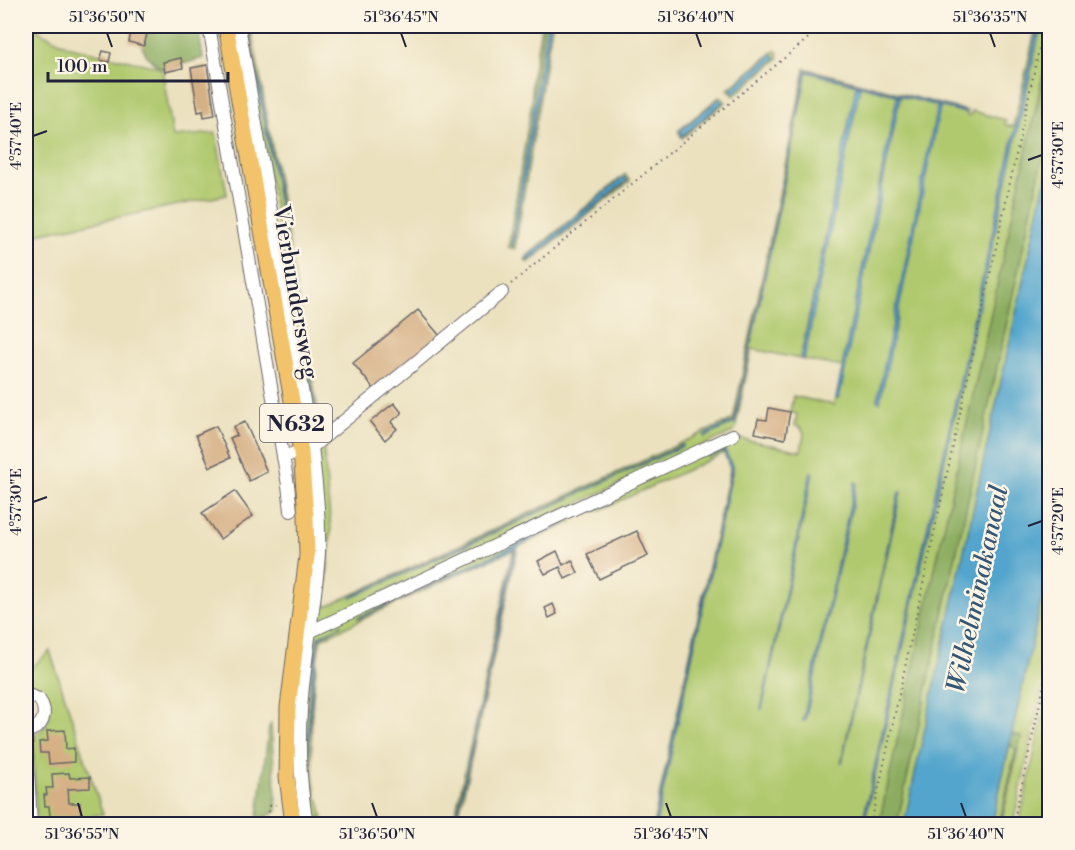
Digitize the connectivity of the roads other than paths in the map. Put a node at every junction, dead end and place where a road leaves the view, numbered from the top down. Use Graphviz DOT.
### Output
graph roads {
  1 [pos="209,26"];
  2 [pos="226,26"];
  3 [pos="239,26"];
  4 [pos="502,292"];
  5 [pos="733,435"];
  6 [pos="307,449"];
  7 [pos="283,457"];
  8 [pos="291,511"];
  9 [pos="311,631"];
  10 [pos="297,638"];
  11 [pos="26,694"];
  12 [pos="26,731"];
  13 [pos="32,825"];
  14 [pos="293,825"];
  15 [pos="307,825"];
  1 -- 7 [label="street, Vierbundersweg"];
  2 -- 6 [label="main road, Vierbundersweg / N632"];
  3 -- 6 [label="street, Vierbundersweg"];
  4 -- 6 [label="street"];
  5 -- 9 [label="street"];
  6 -- 7 [label="street"];
  6 -- 9 [label="street, Vierbundersweg"];
  6 -- 10 [label="main road, Vierbundersweg / N632"];
  7 -- 8 [label="street, Vierbundersweg"];
  9 -- 10 [label="street"];
  9 -- 15 [label="street, Vierbundersweg"];
  10 -- 14 [label="main road, Vierbundersweg / N632"];
  11 -- 12 [label="street"];
  12 -- 13 [label="street"];
}
